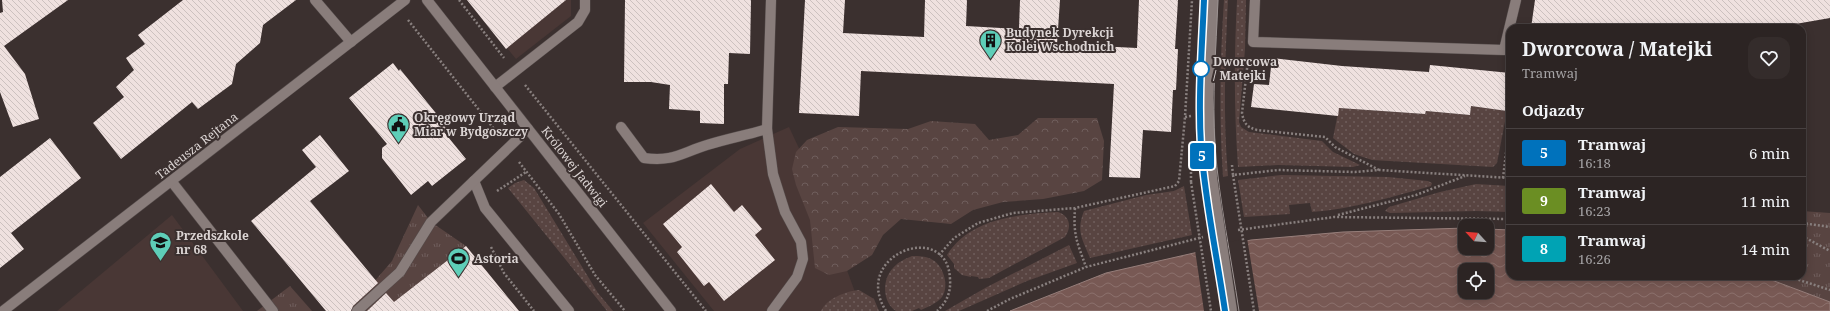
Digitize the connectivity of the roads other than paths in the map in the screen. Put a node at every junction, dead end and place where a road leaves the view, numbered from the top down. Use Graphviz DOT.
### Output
graph roads {
  1 [pos="315,0"];
  2 [pos="405,0"];
  3 [pos="427,0"];
  4 [pos="585,0"];
  5 [pos="771,0"];
  6 [pos="1212,0"];
  7 [pos="1254,0"];
  8 [pos="1516,0"];
  9 [pos="1510,24"];
  10 [pos="352,42"];
  11 [pos="1506,42"];
  12 [pos="495,87"];
  13 [pos="620,127"];
  14 [pos="528,129"];
  15 [pos="767,129"];
  16 [pos="474,181"];
  17 [pos="172,182"];
  18 [pos="3,311"];
  19 [pos="273,311"];
  20 [pos="356,311"];
  21 [pos="568,311"];
  22 [pos="671,311"];
  23 [pos="772,311"];
  24 [pos="1232,311"];
  1 -- 10 [label="street"];
  2 -- 10 [label="street, Tadeusza Rejtana"];
  3 -- 12 [label="street, Królowej Jadwigi"];
  4 -- 12 [label="street"];
  5 -- 15 [label="street"];
  6 -- 24 [label="street, bridge"];
  7 -- 11 [label="street"];
  8 -- 9 [label="street"];
  10 -- 17 [label="street, Tadeusza Rejtana"];
  12 -- 14 [label="street, Królowej Jadwigi"];
  13 -- 15 [label="street"];
  14 -- 16 [label="street"];
  14 -- 22 [label="street, Królowej Jadwigi"];
  15 -- 23 [label="street"];
  16 -- 20 [label="street"];
  16 -- 21 [label="street"];
  17 -- 18 [label="street, Tadeusza Rejtana"];
  17 -- 19 [label="street"];
}
